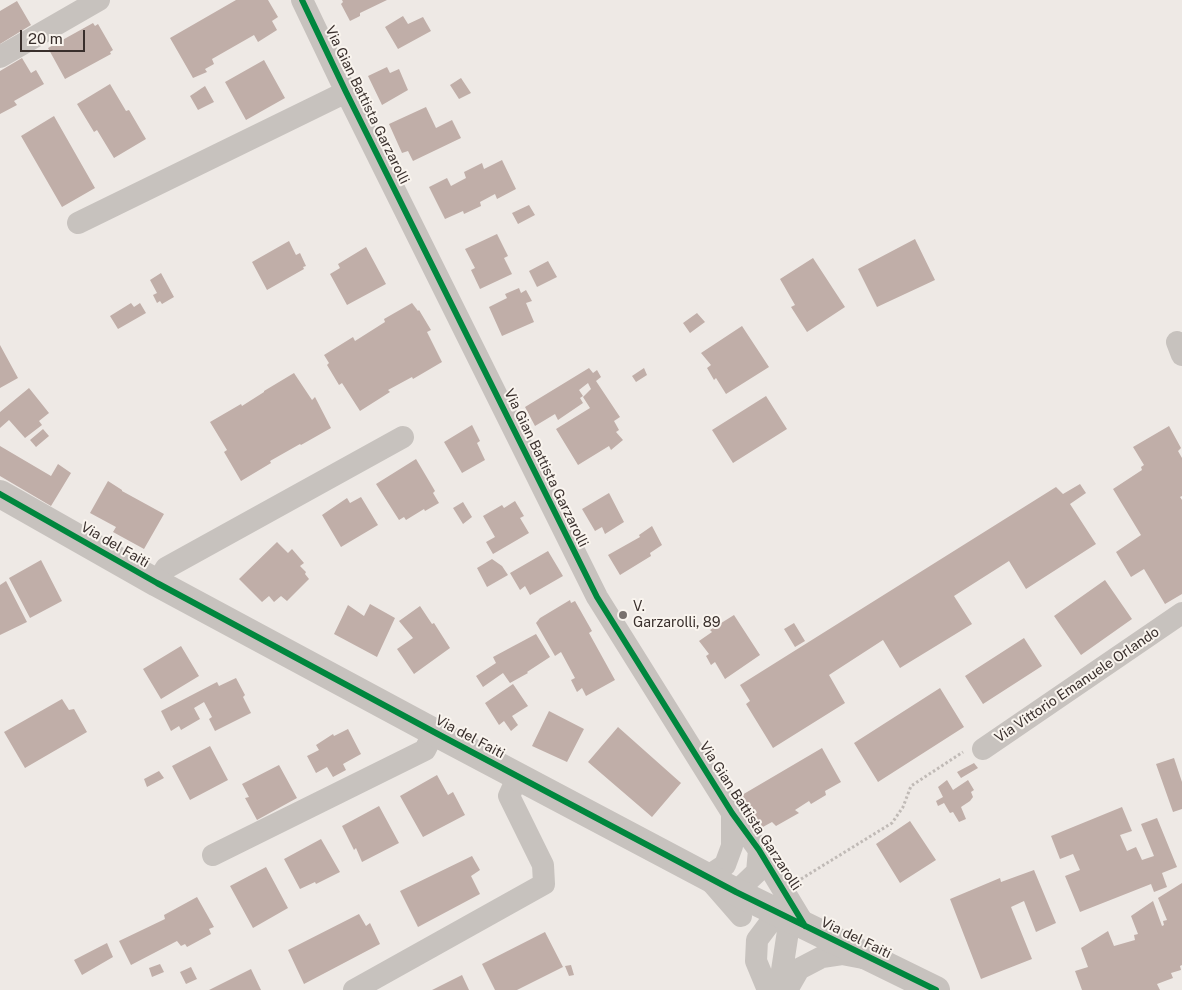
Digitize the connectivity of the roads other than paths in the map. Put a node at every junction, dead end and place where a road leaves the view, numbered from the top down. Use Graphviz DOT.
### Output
graph roads {
  1 [pos="99,0"];
  2 [pos="302,0"];
  3 [pos="0,57"];
  4 [pos="346,92"];
  5 [pos="78,223"];
  6 [pos="403,438"];
  7 [pos="0,494"];
  8 [pos="157,583"];
  9 [pos="1182,613"];
  10 [pos="434,732"];
  11 [pos="983,749"];
  12 [pos="518,776"];
  13 [pos="732,813"];
  14 [pos="759,850"];
  15 [pos="213,855"];
  16 [pos="716,871"];
  17 [pos="738,904"];
  18 [pos="797,922"];
  19 [pos="873,960"];
  20 [pos="756,961"];
  21 [pos="354,990"];
  22 [pos="768,990"];
  23 [pos="779,990"];
  24 [pos="787,990"];
  25 [pos="936,990"];
  1 -- 3 [label="street"];
  2 -- 4 [label="street, Via Gian Battista Garzarolli"];
  4 -- 5 [label="street, Via Gian Battista Garzarolli"];
  4 -- 13 [label="street, Via Gian Battista Garzarolli"];
  6 -- 8 [label="street, Via del Faiti"];
  7 -- 8 [label="street, Via del Faiti"];
  8 -- 10 [label="street, Via del Faiti"];
  9 -- 11 [label="street, Via Vittorio Emanuele Orlando"];
  10 -- 12 [label="street, Via del Faiti"];
  10 -- 15 [label="street, Via del Faiti"];
  12 -- 16 [label="street, Via del Faiti"];
  12 -- 21 [label="street"];
  13 -- 14 [label="street, Via Gian Battista Garzarolli"];
  13 -- 16 [label="street, Via Gian Battista Garzarolli"];
  14 -- 17 [label="street, Via Gian Battista Garzarolli"];
  14 -- 18 [label="street, Via Gian Battista Garzarolli"];
  16 -- 17 [label="street, Via del Faiti"];
  17 -- 18 [label="street, Via del Faiti"];
  17 -- 20 [label="street"];
  18 -- 19 [label="street, Via del Faiti"];
  18 -- 20 [label="street"];
  18 -- 23 [label="street"];
  19 -- 24 [label="street"];
  19 -- 25 [label="street, Via del Faiti"];
  20 -- 22 [label="street"];
}
